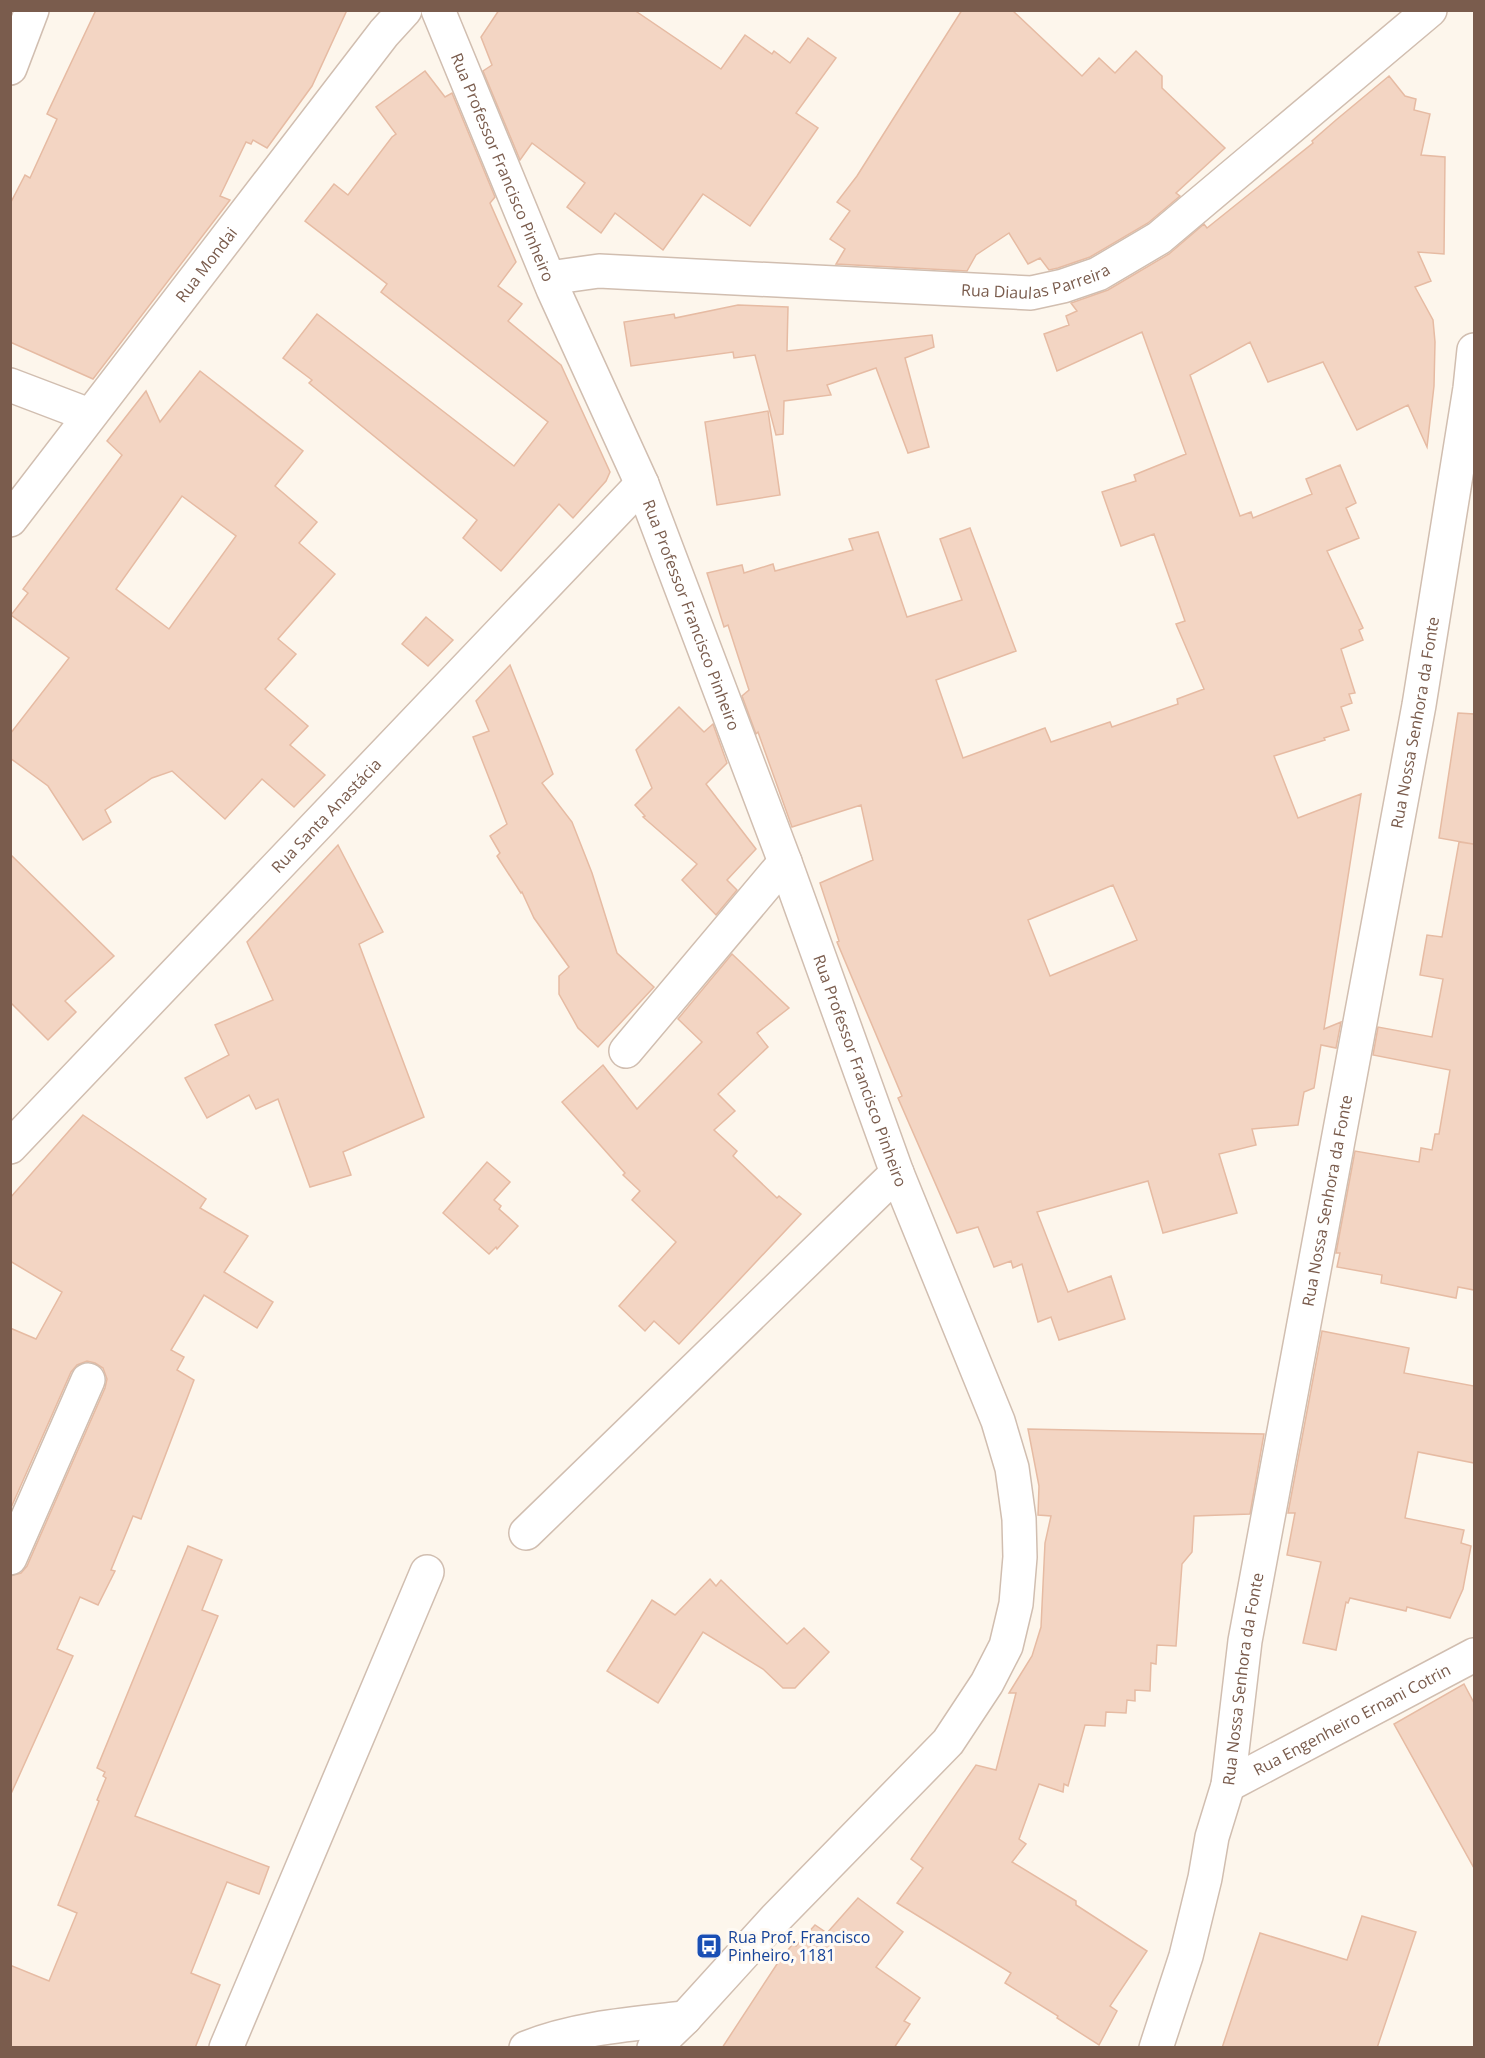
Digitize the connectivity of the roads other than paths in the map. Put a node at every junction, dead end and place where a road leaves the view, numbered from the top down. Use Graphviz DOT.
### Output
graph roads {
  1 [pos="32,10"];
  2 [pos="405,10"];
  3 [pos="438,10"];
  4 [pos="1430,10"];
  5 [pos="10,68"];
  6 [pos="549,278"];
  7 [pos="1474,350"];
  8 [pos="10,385"];
  9 [pos="89,415"];
  10 [pos="642,484"];
  11 [pos="10,520"];
  12 [pos="785,862"];
  13 [pos="626,1051"];
  14 [pos="10,1147"];
  15 [pos="897,1173"];
  16 [pos="88,1380"];
  17 [pos="526,1533"];
  18 [pos="10,1558"];
  19 [pos="427,1572"];
  20 [pos="1474,1655"];
  21 [pos="1228,1785"];
  22 [pos="685,2018"];
  23 [pos="226,2048"];
  24 [pos="526,2048"];
  25 [pos="654,2048"];
  26 [pos="1156,2048"];
  1 -- 5 [label="street"];
  2 -- 9 [label="street, Rua Mondai"];
  3 -- 6 [label="street, Rua Professor Francisco Pinheiro"];
  4 -- 6 [label="street, Rua Diaulas Parreira"];
  6 -- 10 [label="street, Rua Professor Francisco Pinheiro"];
  7 -- 21 [label="street, Rua Nossa Senhora da Fonte"];
  8 -- 9 [label="street"];
  9 -- 11 [label="street, Rua Mondai"];
  10 -- 12 [label="street, Rua Professor Francisco Pinheiro"];
  10 -- 14 [label="street, Rua Santa Anastácia"];
  12 -- 13 [label="street"];
  12 -- 15 [label="street, Rua Professor Francisco Pinheiro"];
  15 -- 17 [label="street"];
  15 -- 22 [label="street, Rua Professor Francisco Pinheiro"];
  16 -- 18 [label="street"];
  19 -- 23 [label="street"];
  20 -- 21 [label="street, Rua Engenheiro Ernani Cotrin"];
  21 -- 26 [label="street, Rua Nossa Senhora da Fonte"];
  22 -- 24 [label="street"];
  22 -- 25 [label="street, Rua Professor Francisco Pinheiro"];
}
